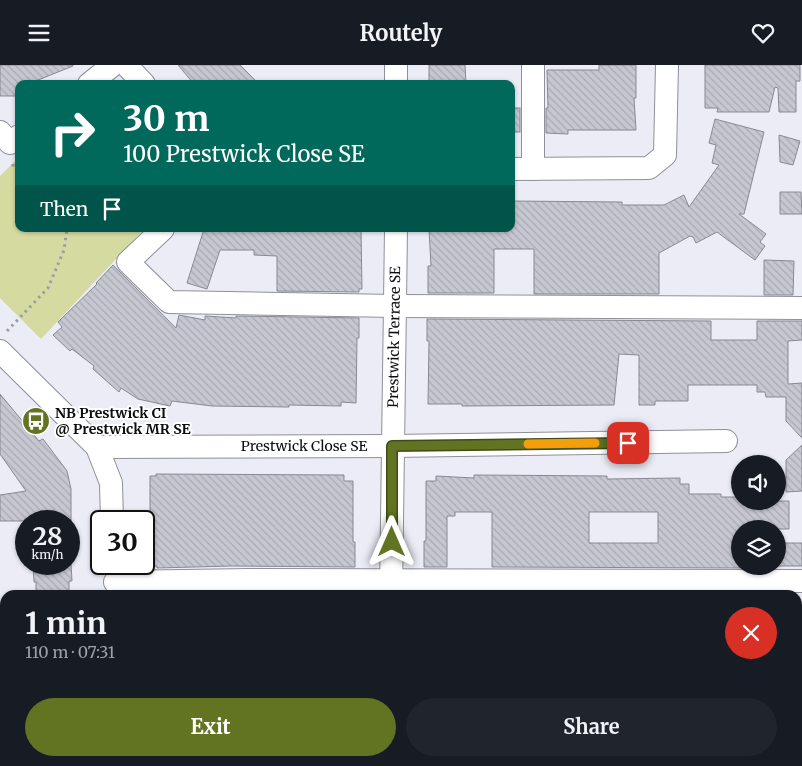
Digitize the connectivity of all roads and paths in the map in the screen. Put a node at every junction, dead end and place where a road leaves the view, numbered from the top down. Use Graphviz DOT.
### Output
graph roads {
  1 [pos="114,65"];
  2 [pos="126,65"];
  3 [pos="396,65"];
  4 [pos="533,65"];
  5 [pos="667,65"];
  6 [pos="94,80"];
  7 [pos="140,80"];
  8 [pos="396,80"];
  9 [pos="0,132"];
  10 [pos="15,139"];
  11 [pos="522,169"];
  12 [pos="67,232"];
  13 [pos="160,232"];
  14 [pos="396,232"];
  15 [pos="394,306"];
  16 [pos="802,308"];
  17 [pos="3,342"];
  18 [pos="726,441"];
  19 [pos="392,446"];
  20 [pos="97,447"];
  21 [pos="112,510"];
  22 [pos="114,580"];
  23 [pos="802,581"];
  24 [pos="250,588"];
  25 [pos="391,588"];
  1 -- 6 [label="street"];
  2 -- 7 [label="street"];
  3 -- 8 [label="street"];
  4 -- 11 [label="street"];
  5 -- 11 [label="street"];
  9 -- 10 [label="street"];
  12 -- 17 [label="path"];
  13 -- 15 [label="street"];
  14 -- 15 [label="street, Prestwick Terrace SE"];
  15 -- 16 [label="street"];
  15 -- 19 [label="street, Prestwick Terrace SE"];
  17 -- 20 [label="street"];
  18 -- 19 [label="street, Prestwick Close SE"];
  19 -- 20 [label="street, Prestwick Close SE"];
  19 -- 25 [label="street"];
  20 -- 21 [label="street"];
  22 -- 24 [label="street"];
  23 -- 25 [label="street"];
  24 -- 25 [label="street"];
}
